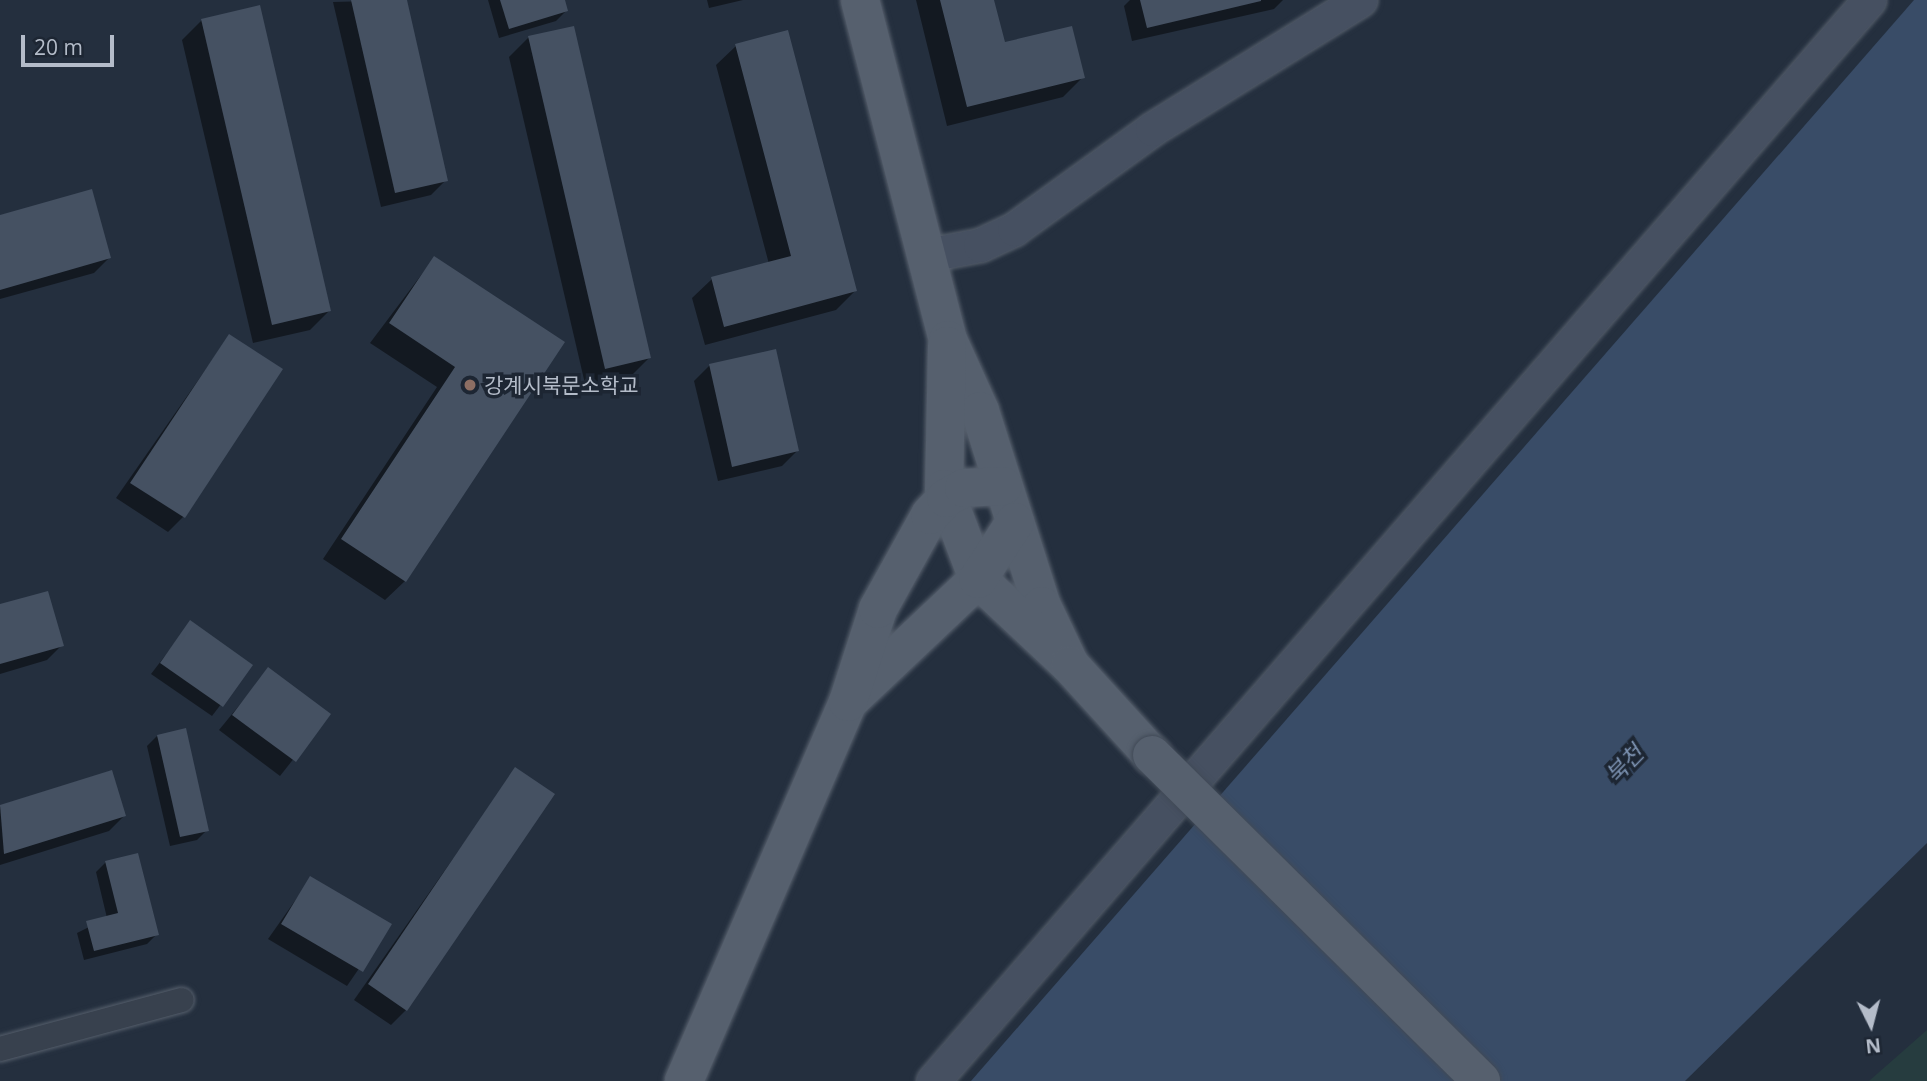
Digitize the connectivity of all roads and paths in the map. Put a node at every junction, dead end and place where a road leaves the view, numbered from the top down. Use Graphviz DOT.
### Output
graph roads {
  1 [pos="860,0"];
  2 [pos="1360,0"];
  3 [pos="1869,0"];
  4 [pos="927,256"];
  5 [pos="948,340"];
  6 [pos="1003,486"];
  7 [pos="946,498"];
  8 [pos="1015,522"];
  9 [pos="978,579"];
  10 [pos="1070,665"];
  11 [pos="848,702"];
  12 [pos="181,1000"];
  13 [pos="0,1049"];
  14 [pos="684,1081"];
  15 [pos="933,1081"];
  16 [pos="1481,1081"];
  1 -- 4 [label="main road"];
  2 -- 4 [label="street"];
  3 -- 15 [label="street"];
  4 -- 5 [label="main road"];
  5 -- 6 [label="main road"];
  5 -- 7 [label="main road"];
  6 -- 7 [label="main road"];
  6 -- 8 [label="main road"];
  7 -- 9 [label="main road"];
  7 -- 11 [label="main road"];
  8 -- 9 [label="main road"];
  8 -- 10 [label="main road"];
  9 -- 10 [label="main road"];
  9 -- 11 [label="main road"];
  10 -- 16 [label="main road, bridge"];
  11 -- 14 [label="main road"];
  12 -- 13 [label="street"];
}
